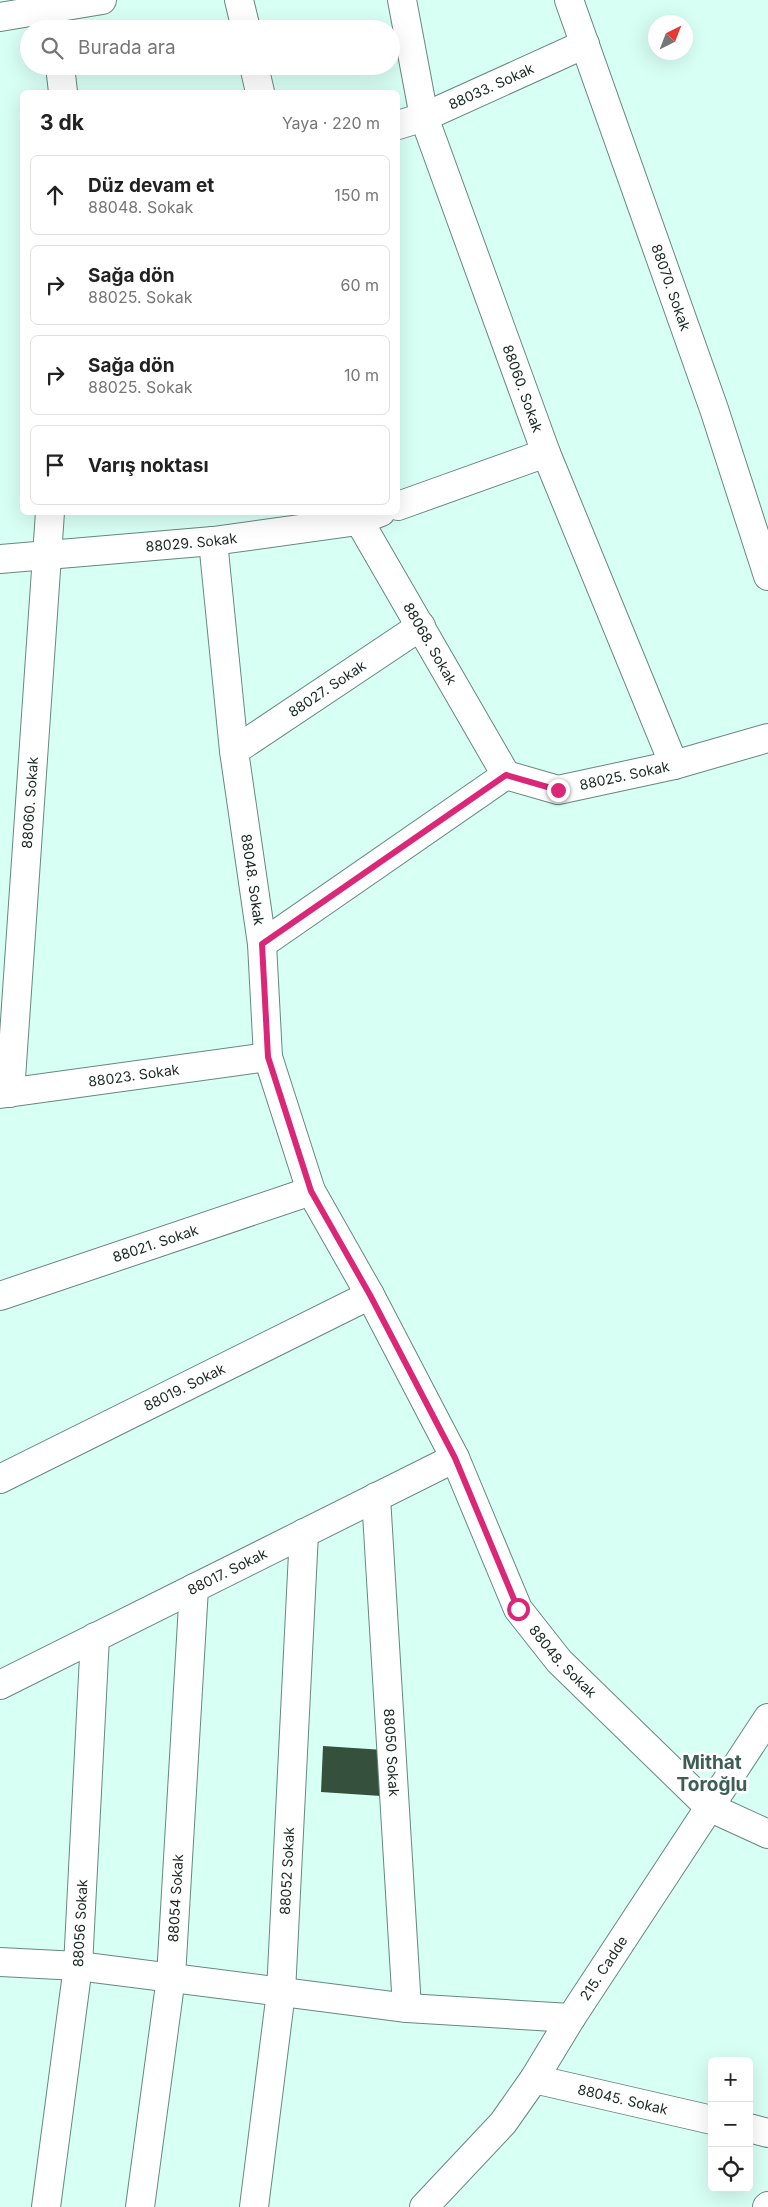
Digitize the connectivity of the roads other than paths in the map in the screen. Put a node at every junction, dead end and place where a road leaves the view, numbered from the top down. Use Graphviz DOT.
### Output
graph roads {
  1 [pos="239,0"];
  2 [pos="402,0"];
  3 [pos="569,0"];
  4 [pos="74,8"];
  5 [pos="0,17"];
  6 [pos="244,20"];
  7 [pos="585,44"];
  8 [pos="61,75"];
  9 [pos="256,75"];
  10 [pos="62,90"];
  11 [pos="260,90"];
  12 [pos="424,117"];
  13 [pos="400,124"];
  14 [pos="546,453"];
  15 [pos="400,505"];
  16 [pos="50,515"];
  17 [pos="364,515"];
  18 [pos="213,541"];
  19 [pos="48,556"];
  20 [pos="0,559"];
  21 [pos="768,576"];
  22 [pos="421,626"];
  23 [pos="768,738"];
  24 [pos="234,751"];
  25 [pos="674,765"];
  26 [pos="506,775"];
  27 [pos="262,944"];
  28 [pos="268,1057"];
  29 [pos="5,1093"];
  30 [pos="311,1191"];
  31 [pos="370,1295"];
  32 [pos="0,1296"];
  33 [pos="455,1458"];
  34 [pos="0,1480"];
  35 [pos="376,1497"];
  36 [pos="304,1533"];
  37 [pos="194,1588"];
  38 [pos="95,1637"];
  39 [pos="0,1685"];
  40 [pos="768,1718"];
  41 [pos="709,1807"];
  42 [pos="768,1834"];
  43 [pos="0,1962"];
  44 [pos="78,1966"];
  45 [pos="171,1977"];
  46 [pos="281,1992"];
  47 [pos="407,2008"];
  48 [pos="571,2018"];
  49 [pos="534,2079"];
  50 [pos="708,2119"];
  51 [pos="753,2129"];
  52 [pos="768,2133"];
  53 [pos="46,2207"];
  54 [pos="140,2207"];
  55 [pos="254,2207"];
  56 [pos="424,2207"];
  1 -- 6 [label="street"];
  2 -- 12 [label="street, 88060. Sokak"];
  3 -- 7 [label="street, 88070. Sokak"];
  4 -- 5 [label="street"];
  7 -- 12 [label="street, 88033. Sokak"];
  7 -- 21 [label="street, 88070. Sokak"];
  8 -- 10 [label="street"];
  9 -- 11 [label="street"];
  12 -- 13 [label="street, 88033. Sokak"];
  12 -- 14 [label="street, 88060. Sokak"];
  14 -- 15 [label="street"];
  14 -- 25 [label="street, 88060. Sokak"];
  16 -- 19 [label="street, 88060. Sokak"];
  17 -- 18 [label="street, 88029. Sokak"];
  17 -- 22 [label="street, 88068. Sokak"];
  18 -- 19 [label="street, 88029. Sokak"];
  18 -- 24 [label="street, 88048. Sokak"];
  19 -- 20 [label="street, 88029. Sokak"];
  19 -- 29 [label="street, 88060. Sokak"];
  22 -- 24 [label="street, 88027. Sokak"];
  22 -- 26 [label="street, 88068. Sokak"];
  23 -- 25 [label="street, 88025. Sokak"];
  24 -- 27 [label="street, 88048. Sokak"];
  25 -- 26 [label="street, 88025. Sokak"];
  26 -- 27 [label="street"];
  27 -- 28 [label="street, 88048. Sokak"];
  28 -- 29 [label="street, 88023. Sokak"];
  28 -- 30 [label="street, 88048. Sokak"];
  30 -- 31 [label="street, 88048. Sokak"];
  30 -- 32 [label="street, 88021. Sokak"];
  31 -- 33 [label="street, 88048. Sokak"];
  31 -- 34 [label="street, 88019. Sokak"];
  33 -- 35 [label="street, 88017. Sokak"];
  33 -- 41 [label="street, 88048. Sokak"];
  35 -- 36 [label="street, 88017. Sokak"];
  35 -- 47 [label="street, 88050 Sokak"];
  36 -- 37 [label="street, 88017. Sokak"];
  36 -- 46 [label="street, 88052 Sokak"];
  37 -- 38 [label="street, 88017. Sokak"];
  37 -- 45 [label="street, 88054 Sokak"];
  38 -- 39 [label="street, 88017. Sokak"];
  38 -- 44 [label="street, 88056 Sokak"];
  40 -- 41 [label="street, 215. Cadde"];
  41 -- 42 [label="street, 88048. Sokak"];
  41 -- 48 [label="street, 215. Cadde"];
  43 -- 44 [label="street"];
  44 -- 45 [label="street"];
  44 -- 53 [label="street, 88056 Sokak"];
  45 -- 46 [label="street"];
  45 -- 54 [label="street, 88054 Sokak"];
  46 -- 47 [label="street"];
  46 -- 55 [label="street, 88052 Sokak"];
  47 -- 48 [label="street"];
  48 -- 49 [label="street, 215. Cadde"];
  49 -- 50 [label="street, 88045. Sokak"];
  49 -- 56 [label="street, 215. Cadde"];
  51 -- 52 [label="street"];
}
